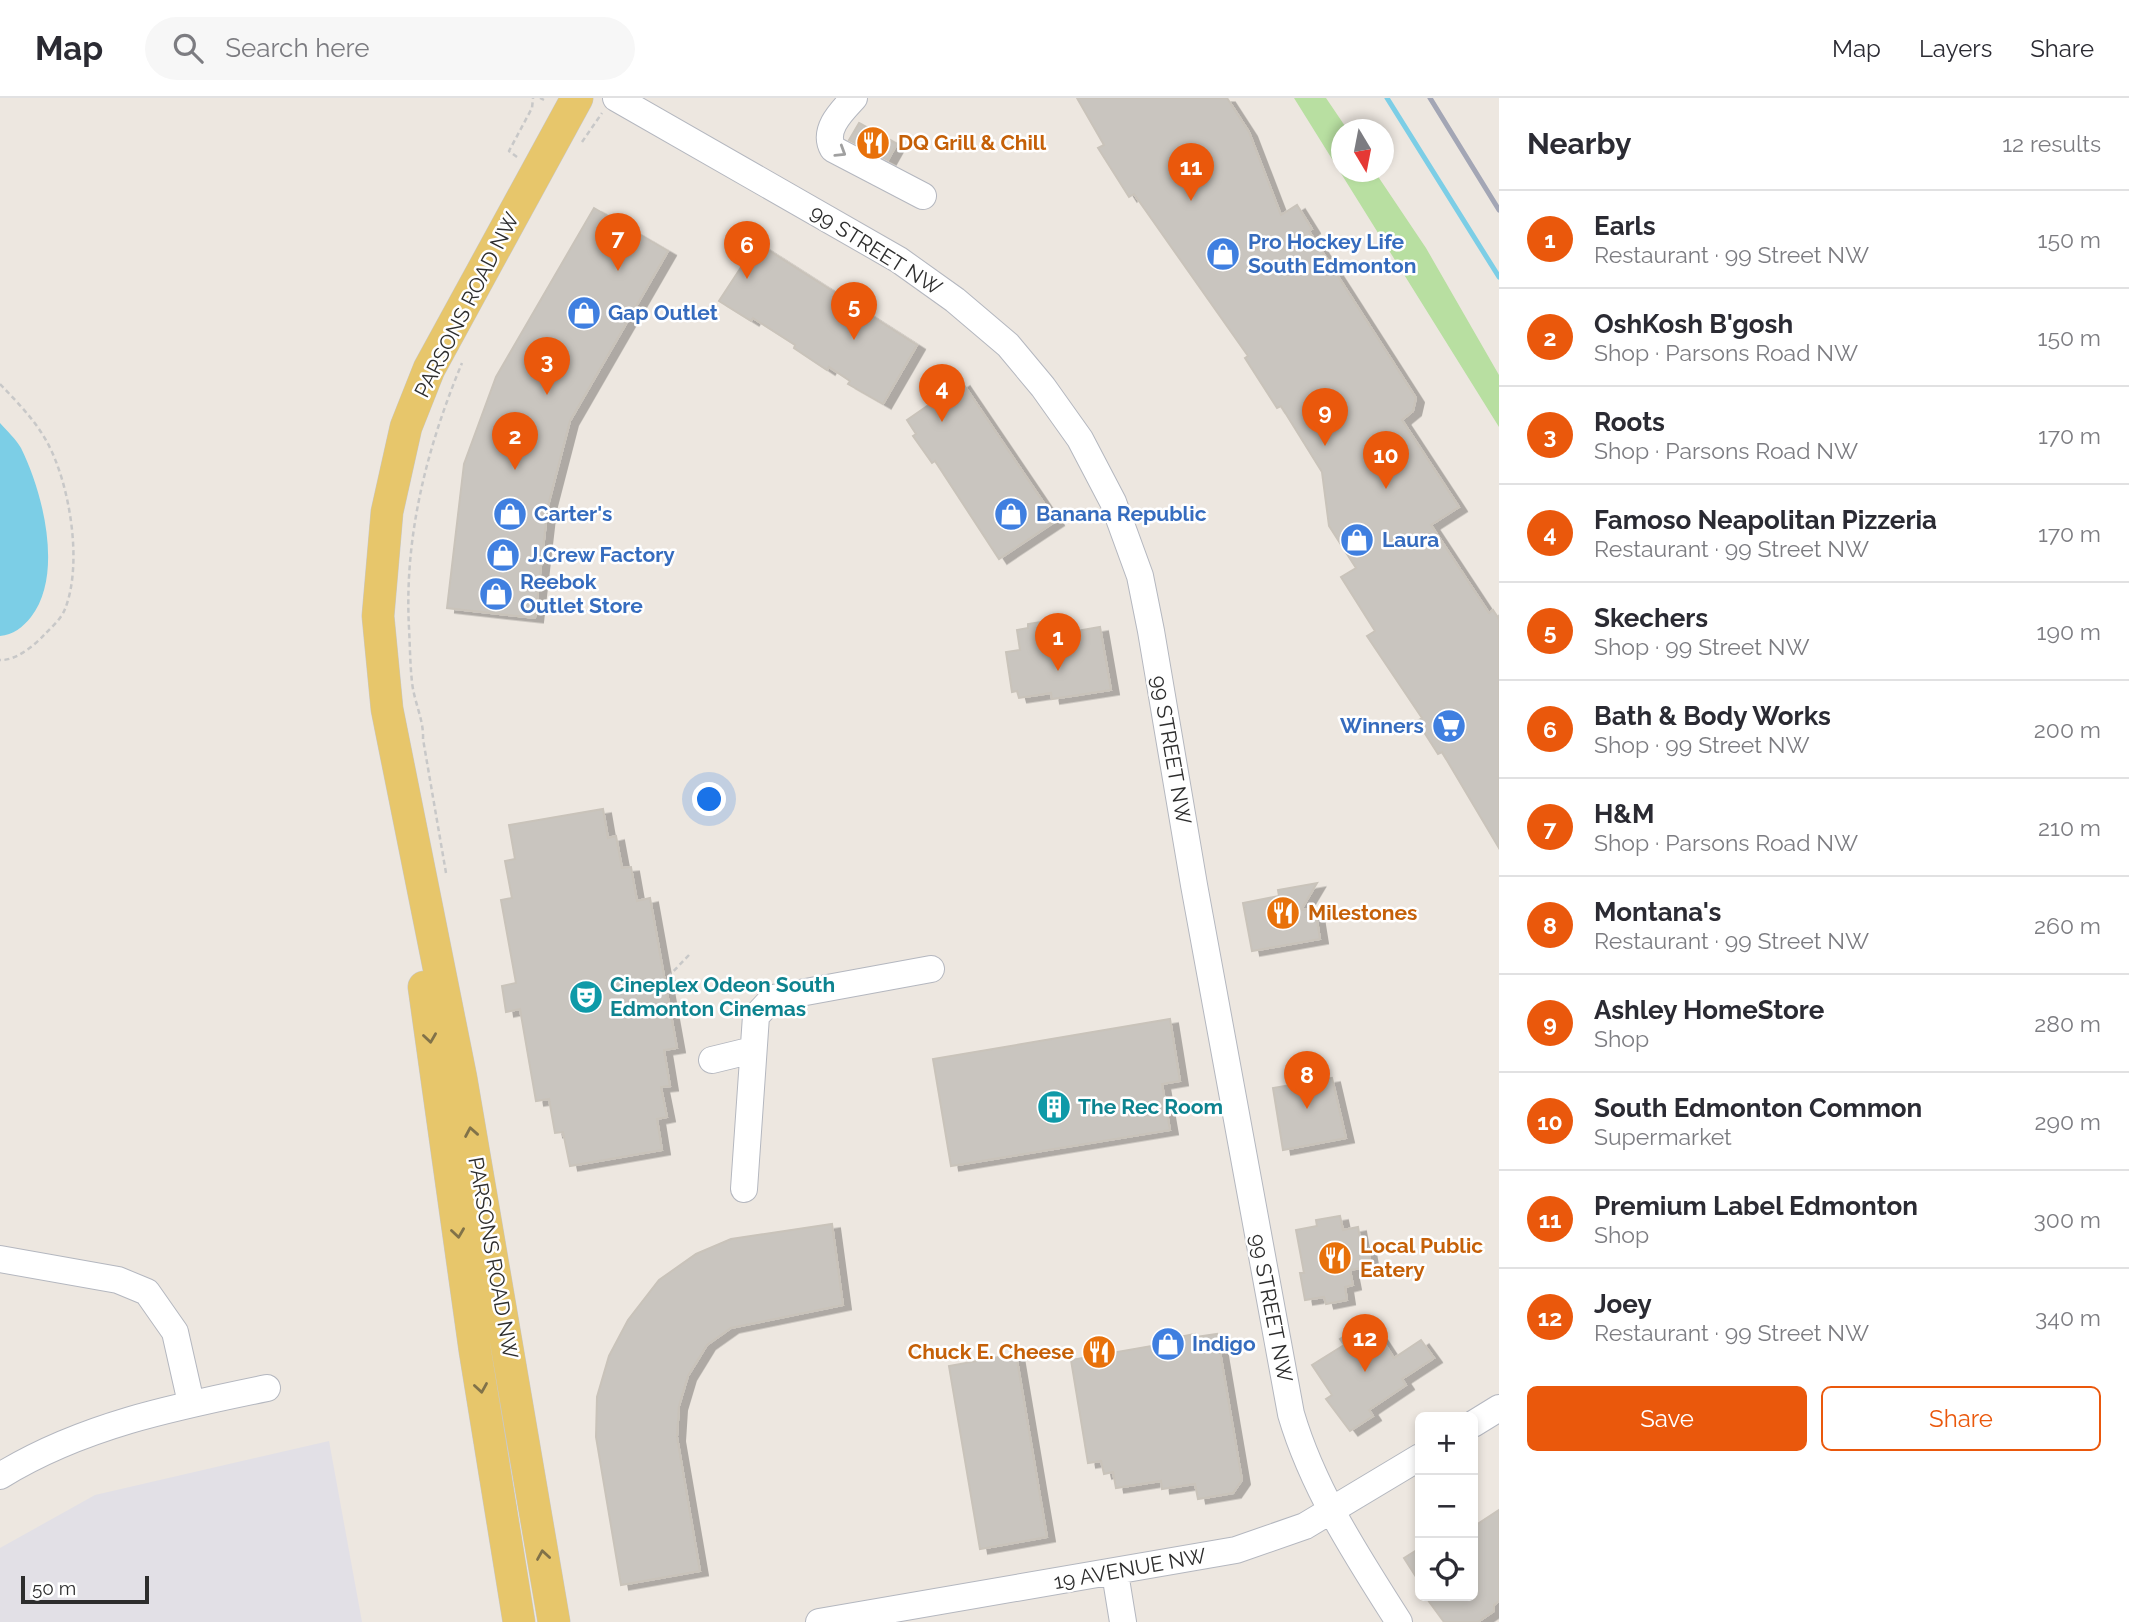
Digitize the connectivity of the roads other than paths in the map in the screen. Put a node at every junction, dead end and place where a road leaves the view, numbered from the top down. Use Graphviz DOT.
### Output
graph roads {
  1 [pos="616,98"];
  2 [pos="854,98"];
  3 [pos="591,117"];
  4 [pos="923,196"];
  5 [pos="422,897"];
  6 [pos="931,969"];
  7 [pos="753,1050"];
  8 [pos="712,1060"];
  9 [pos="744,1189"];
  10 [pos="0,1259"];
  11 [pos="267,1388"];
  12 [pos="191,1403"];
  13 [pos="1499,1408"];
  14 [pos="1478,1421"];
  15 [pos="1415,1460"];
  16 [pos="0,1476"];
  17 [pos="1333,1511"];
  18 [pos="1115,1573"];
  19 [pos="519,1622"];
  20 [pos="554,1622"];
  21 [pos="819,1622"];
  22 [pos="1123,1622"];
  23 [pos="1399,1622"];
  1 -- 17 [label="street, 99 STREET NW"];
  2 -- 4 [label="street, one-way"];
  3 -- 5 [label="main road, PARSONS ROAD NW"];
  5 -- 19 [label="main road, PARSONS ROAD NW, one-way"];
  20 -- 5 [label="main road, PARSONS ROAD NW, one-way"];
  6 -- 7 [label="street"];
  7 -- 8 [label="street"];
  7 -- 9 [label="street"];
  10 -- 12 [label="street"];
  11 -- 12 [label="street"];
  12 -- 16 [label="street"];
  13 -- 14 [label="street"];
  15 -- 17 [label="street, 19 AVENUE NW"];
  17 -- 18 [label="street, 19 AVENUE NW"];
  17 -- 23 [label="street, 99 STREET NW"];
  18 -- 21 [label="street, 19 AVENUE NW"];
  18 -- 22 [label="street"];
}
